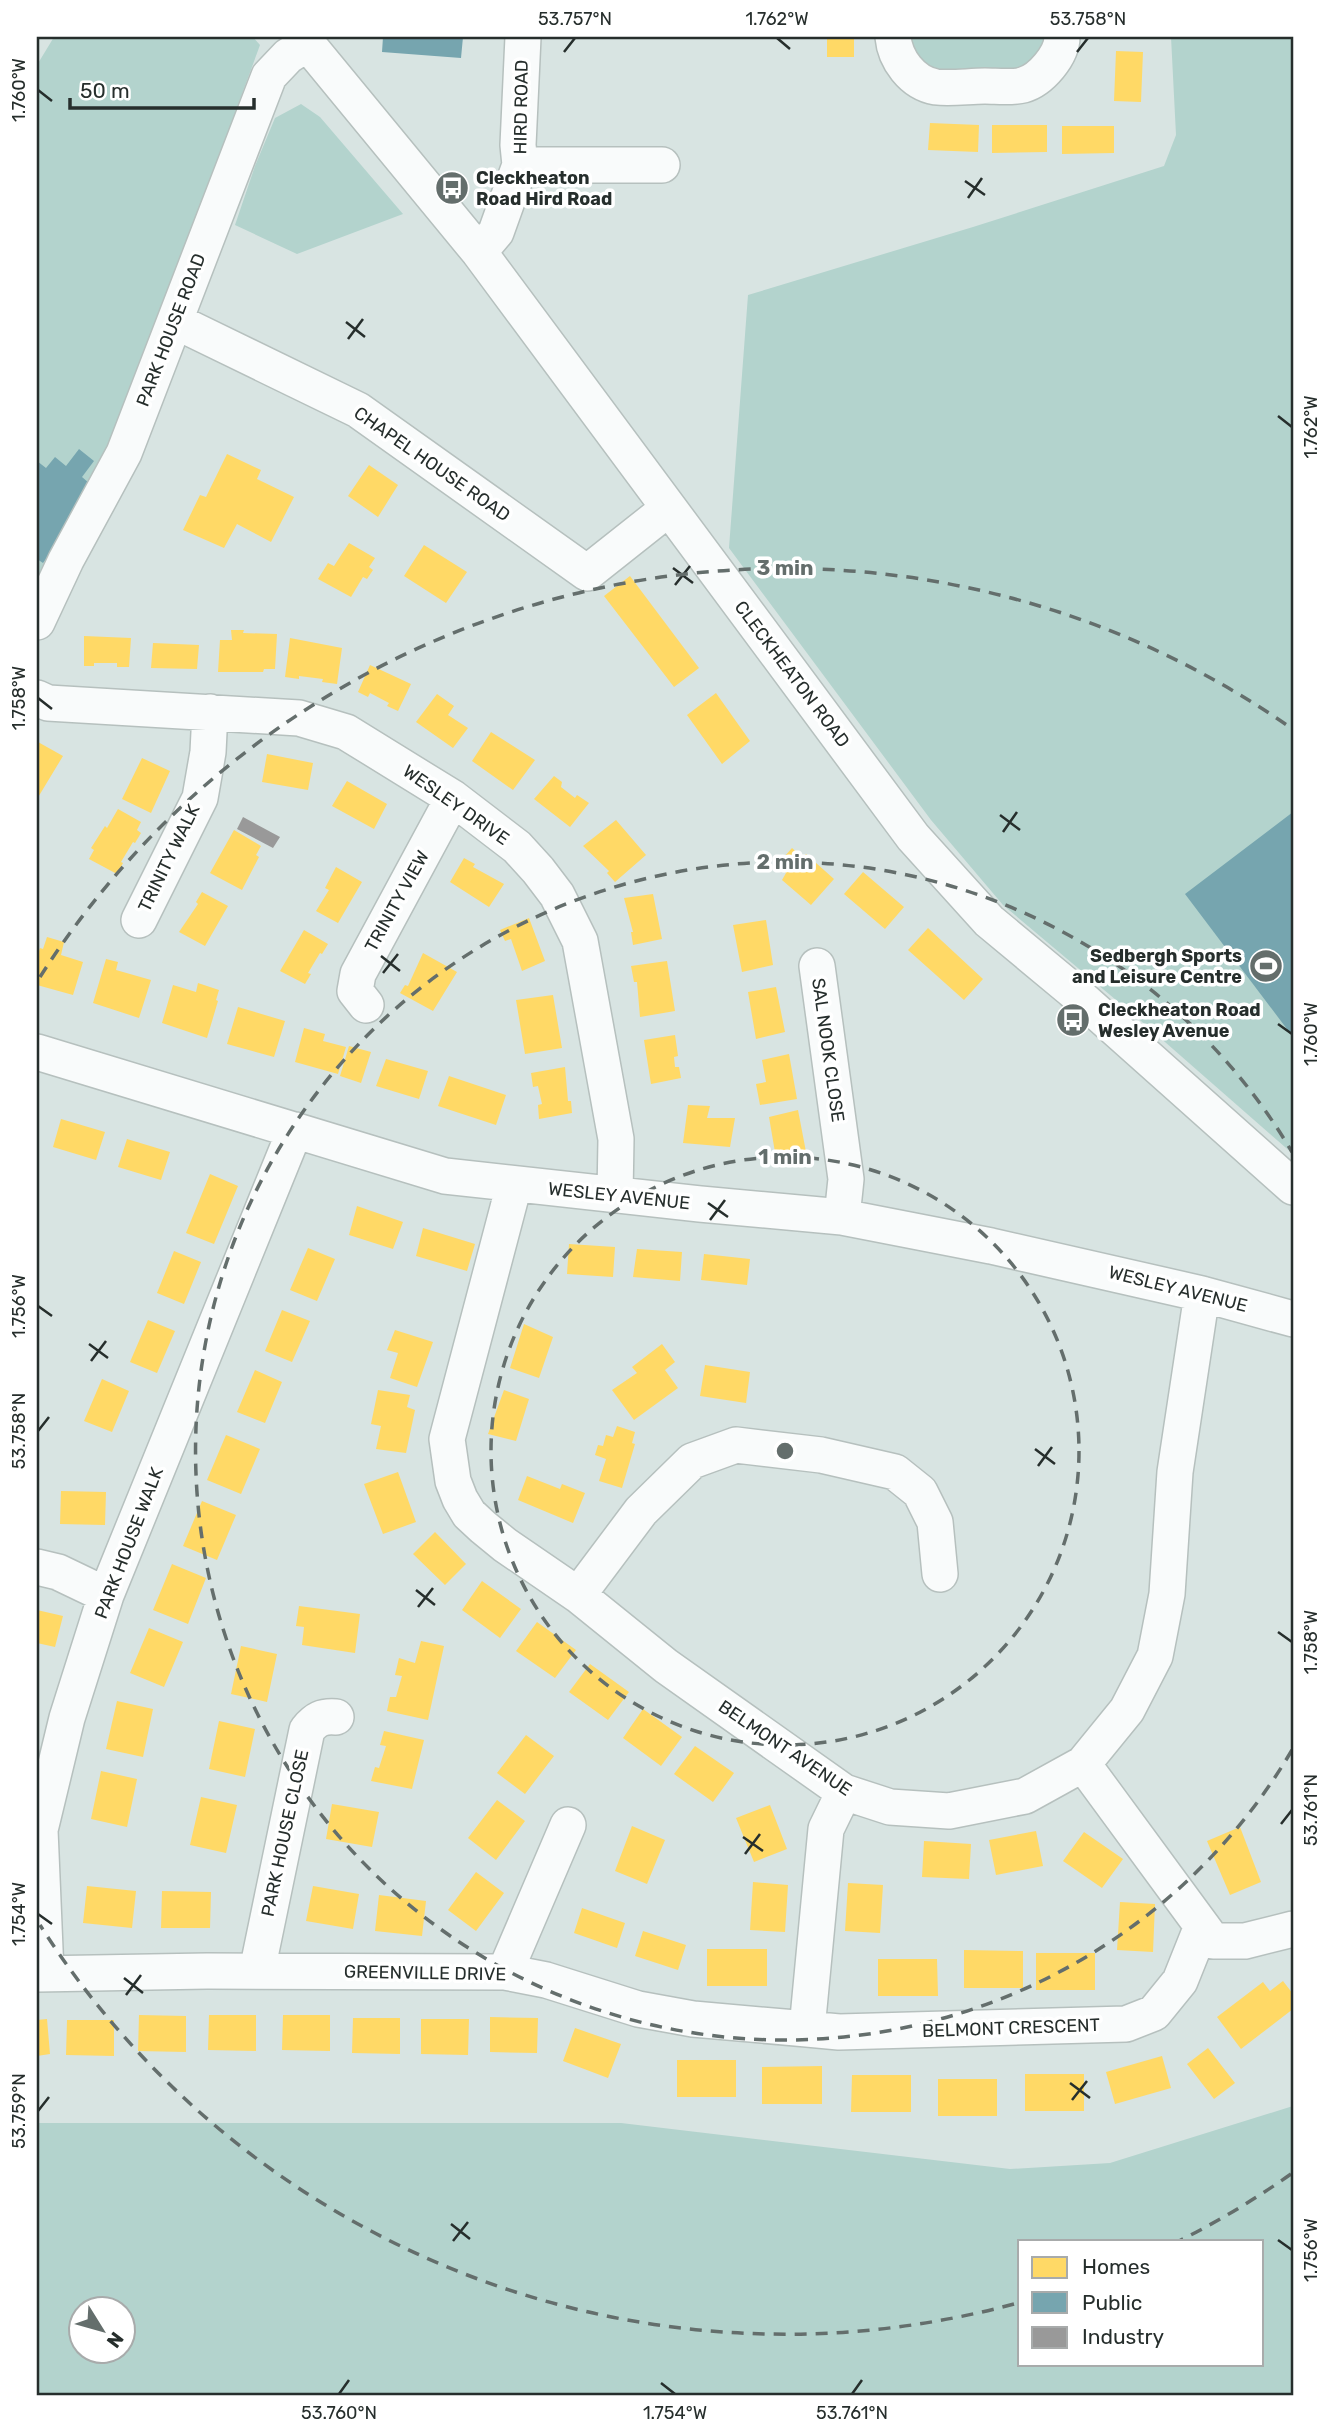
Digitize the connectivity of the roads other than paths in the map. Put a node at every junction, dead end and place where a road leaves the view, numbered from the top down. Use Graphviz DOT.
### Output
graph roads {
  1 [pos="523,37"];
  2 [pos="893,37"];
  3 [pos="1062,37"];
  4 [pos="304,40"];
  5 [pos="662,165"];
  6 [pos="520,166"];
  7 [pos="479,251"];
  8 [pos="175,321"];
  9 [pos="669,508"];
  10 [pos="37,622"];
  11 [pos="37,698"];
  12 [pos="210,712"];
  13 [pos="453,798"];
  14 [pos="138,920"];
  15 [pos="817,966"];
  16 [pos="366,1004"];
  17 [pos="37,1052"];
  18 [pos="295,1130"];
  19 [pos="514,1185"];
  20 [pos="1293,1187"];
  21 [pos="615,1195"];
  22 [pos="842,1217"];
  23 [pos="1202,1294"];
  24 [pos="1293,1319"];
  25 [pos="37,1567"];
  26 [pos="940,1574"];
  27 [pos="106,1595"];
  28 [pos="578,1595"];
  29 [pos="336,1717"];
  30 [pos="1083,1764"];
  31 [pos="844,1792"];
  32 [pos="568,1825"];
  33 [pos="1202,1926"];
  34 [pos="1293,1929"];
  35 [pos="257,1971"];
  36 [pos="505,1972"];
  37 [pos="41,1973"];
  38 [pos="807,2029"];
  1 -- 6 [label="street, HIRD ROAD"];
  2 -- 3 [label="street"];
  4 -- 7 [label="street, CLECKHEATON ROAD"];
  4 -- 8 [label="street, PARK HOUSE ROAD"];
  5 -- 6 [label="street"];
  6 -- 7 [label="street, HIRD ROAD"];
  7 -- 9 [label="street, CLECKHEATON ROAD"];
  8 -- 9 [label="street, CHAPEL HOUSE ROAD"];
  8 -- 10 [label="street, PARK HOUSE ROAD"];
  9 -- 20 [label="street, CLECKHEATON ROAD"];
  11 -- 12 [label="street, WESLEY DRIVE"];
  12 -- 13 [label="street, WESLEY DRIVE"];
  12 -- 14 [label="street, TRINITY WALK"];
  13 -- 16 [label="street, TRINITY VIEW"];
  13 -- 21 [label="street, WESLEY DRIVE"];
  15 -- 22 [label="street, SAL NOOK CLOSE"];
  17 -- 18 [label="street, WESLEY AVENUE"];
  18 -- 19 [label="street, WESLEY AVENUE"];
  18 -- 27 [label="street, PARK HOUSE WALK"];
  19 -- 21 [label="street, WESLEY AVENUE"];
  19 -- 28 [label="street, BELMONT AVENUE"];
  21 -- 22 [label="street, WESLEY AVENUE"];
  22 -- 23 [label="street, WESLEY AVENUE"];
  23 -- 24 [label="street, WESLEY AVENUE"];
  23 -- 30 [label="street, BELMONT AVENUE"];
  25 -- 27 [label="street"];
  26 -- 28 [label="street"];
  27 -- 37 [label="street, PARK HOUSE WALK"];
  28 -- 31 [label="street, BELMONT AVENUE"];
  29 -- 35 [label="street, PARK HOUSE CLOSE"];
  30 -- 31 [label="street, BELMONT AVENUE"];
  30 -- 33 [label="street"];
  31 -- 38 [label="street"];
  32 -- 36 [label="street"];
  33 -- 34 [label="street"];
  33 -- 38 [label="street, BELMONT CRESCENT"];
  35 -- 36 [label="street, GREENVILLE DRIVE"];
  35 -- 37 [label="street, GREENVILLE DRIVE"];
  36 -- 38 [label="street, GREENVILLE DRIVE"];
}
